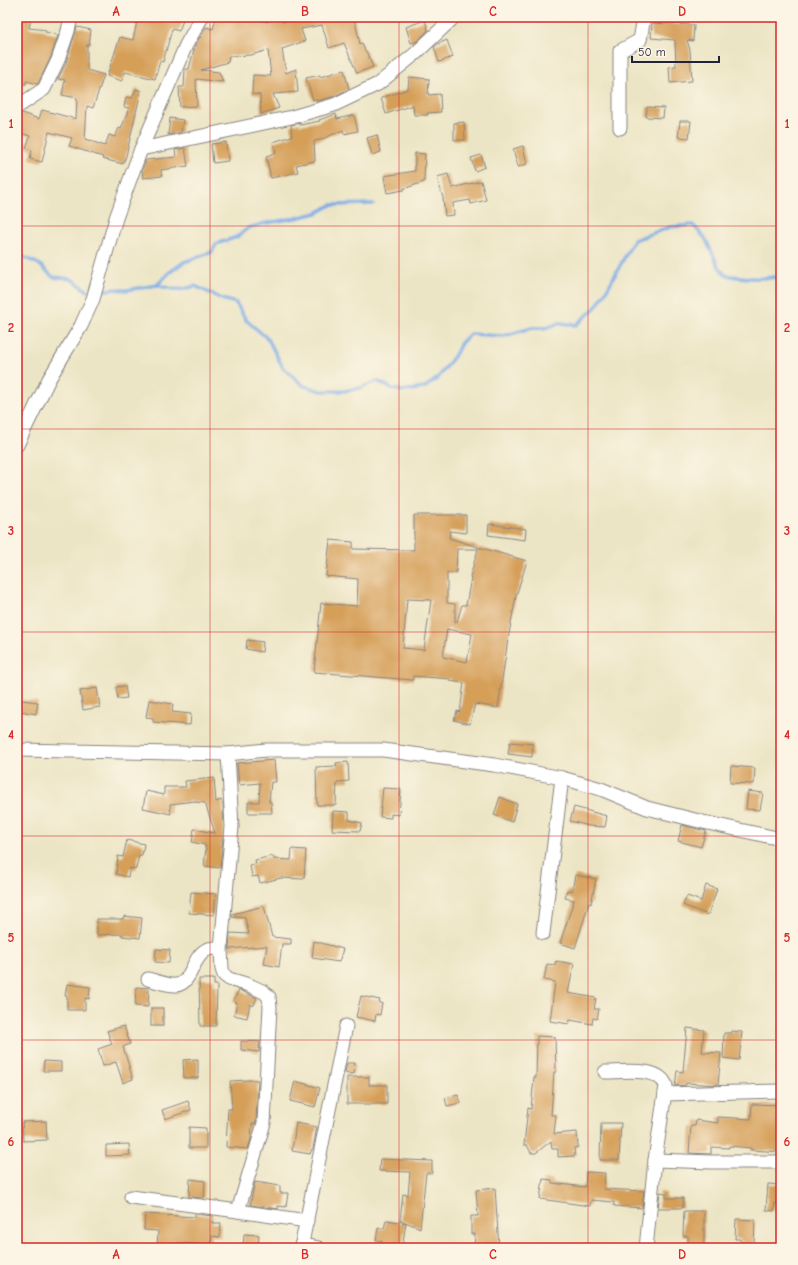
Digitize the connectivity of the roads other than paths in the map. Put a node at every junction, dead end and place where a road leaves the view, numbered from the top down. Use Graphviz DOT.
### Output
graph roads {
  1 [pos="71,17"];
  2 [pos="202,17"];
  3 [pos="454,17"];
  4 [pos="644,17"];
  5 [pos="17,107"];
  6 [pos="620,128"];
  7 [pos="141,149"];
  8 [pos="17,445"];
  9 [pos="17,750"];
  10 [pos="228,754"];
  11 [pos="562,778"];
  12 [pos="781,839"];
  13 [pos="543,933"];
  14 [pos="221,948"];
  15 [pos="148,979"];
  16 [pos="346,1026"];
  17 [pos="605,1072"];
  18 [pos="781,1091"];
  19 [pos="665,1094"];
  20 [pos="655,1160"];
  21 [pos="781,1162"];
  22 [pos="131,1197"];
  23 [pos="238,1211"];
  24 [pos="306,1221"];
  25 [pos="301,1247"];
  26 [pos="318,1248"];
  27 [pos="646,1248"];
  1 -- 5 [label="street"];
  2 -- 7 [label="street"];
  3 -- 7 [label="street"];
  4 -- 6 [label="street"];
  7 -- 8 [label="street"];
  9 -- 10 [label="street"];
  10 -- 11 [label="street"];
  10 -- 14 [label="street"];
  11 -- 12 [label="street"];
  11 -- 13 [label="street"];
  14 -- 15 [label="street"];
  14 -- 23 [label="street"];
  16 -- 24 [label="street"];
  17 -- 19 [label="street"];
  18 -- 19 [label="street"];
  19 -- 20 [label="street"];
  20 -- 21 [label="street"];
  20 -- 27 [label="street"];
  22 -- 23 [label="street"];
  23 -- 24 [label="street"];
  24 -- 25 [label="street"];
  25 -- 26 [label="street"];
}
